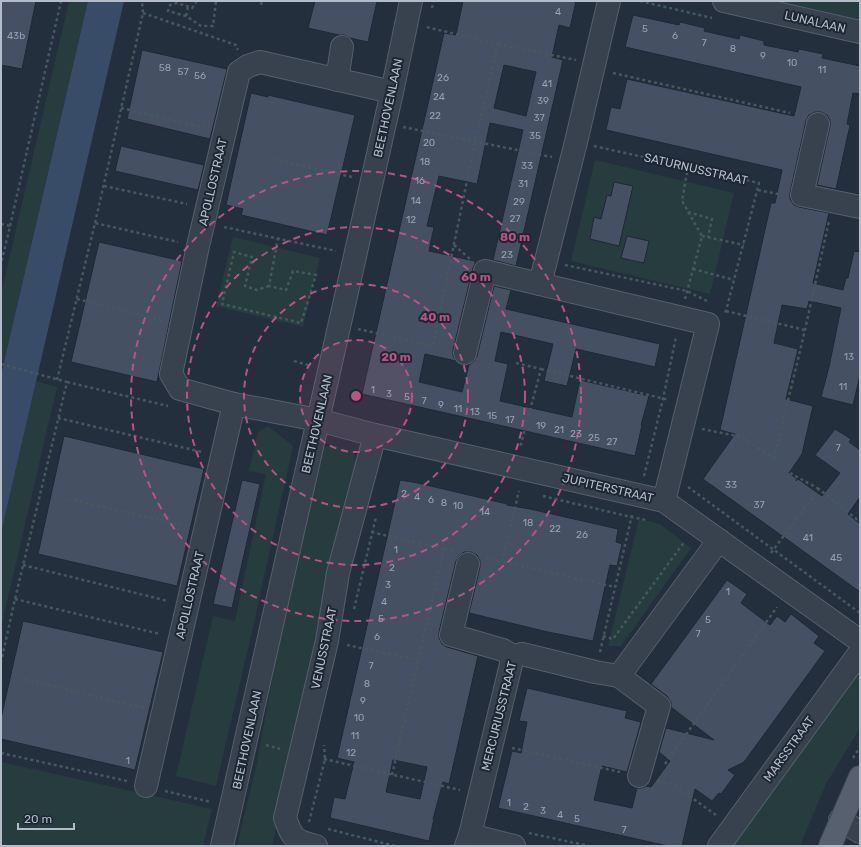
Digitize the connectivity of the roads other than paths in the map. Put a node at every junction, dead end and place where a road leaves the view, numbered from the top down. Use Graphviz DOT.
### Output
graph roads {
  1 [pos="411,1"];
  2 [pos="608,1"];
  3 [pos="724,1"];
  4 [pos="860,32"];
  5 [pos="342,47"];
  6 [pos="337,80"];
  7 [pos="392,92"];
  8 [pos="818,124"];
  9 [pos="860,207"];
  10 [pos="540,284"];
  11 [pos="465,353"];
  12 [pos="234,404"];
  13 [pos="318,420"];
  14 [pos="375,435"];
  15 [pos="667,491"];
  16 [pos="719,540"];
  17 [pos="469,558"];
  18 [pos="860,641"];
  19 [pos="860,652"];
  20 [pos="513,656"];
  21 [pos="619,676"];
  22 [pos="639,776"];
  23 [pos="860,777"];
  24 [pos="146,786"];
  25 [pos="840,820"];
  26 [pos="860,832"];
  27 [pos="319,837"];
  28 [pos="468,841"];
  29 [pos="222,846"];
  30 [pos="514,846"];
  31 [pos="718,846"];
  32 [pos="830,846"];
  1 -- 7 [label="street, BEETHOVENLAAN"];
  2 -- 10 [label="street"];
  3 -- 4 [label="street, LUNALAAN"];
  5 -- 6 [label="street"];
  6 -- 7 [label="street"];
  6 -- 12 [label="street, APOLLOSTRAAT"];
  7 -- 13 [label="street, BEETHOVENLAAN"];
  8 -- 9 [label="street"];
  10 -- 11 [label="street"];
  10 -- 15 [label="street"];
  12 -- 13 [label="street, APOLLOSTRAAT"];
  12 -- 24 [label="street, APOLLOSTRAAT"];
  13 -- 14 [label="street, JUPITERSTRAAT"];
  13 -- 29 [label="street, BEETHOVENLAAN"];
  14 -- 15 [label="street, JUPITERSTRAAT"];
  14 -- 27 [label="street, VENUSSTRAAT"];
  15 -- 16 [label="street, JUPITERSTRAAT"];
  16 -- 18 [label="street, JUPITERSTRAAT"];
  16 -- 21 [label="street"];
  17 -- 20 [label="street"];
  19 -- 31 [label="street, MARSSTRAAT"];
  20 -- 21 [label="street, MERCURIUSSTRAAT"];
  20 -- 28 [label="street, MERCURIUSSTRAAT"];
  21 -- 22 [label="street"];
  23 -- 25 [label="main road"];
  25 -- 26 [label="street"];
  25 -- 32 [label="main road"];
  28 -- 30 [label="street"];
}
